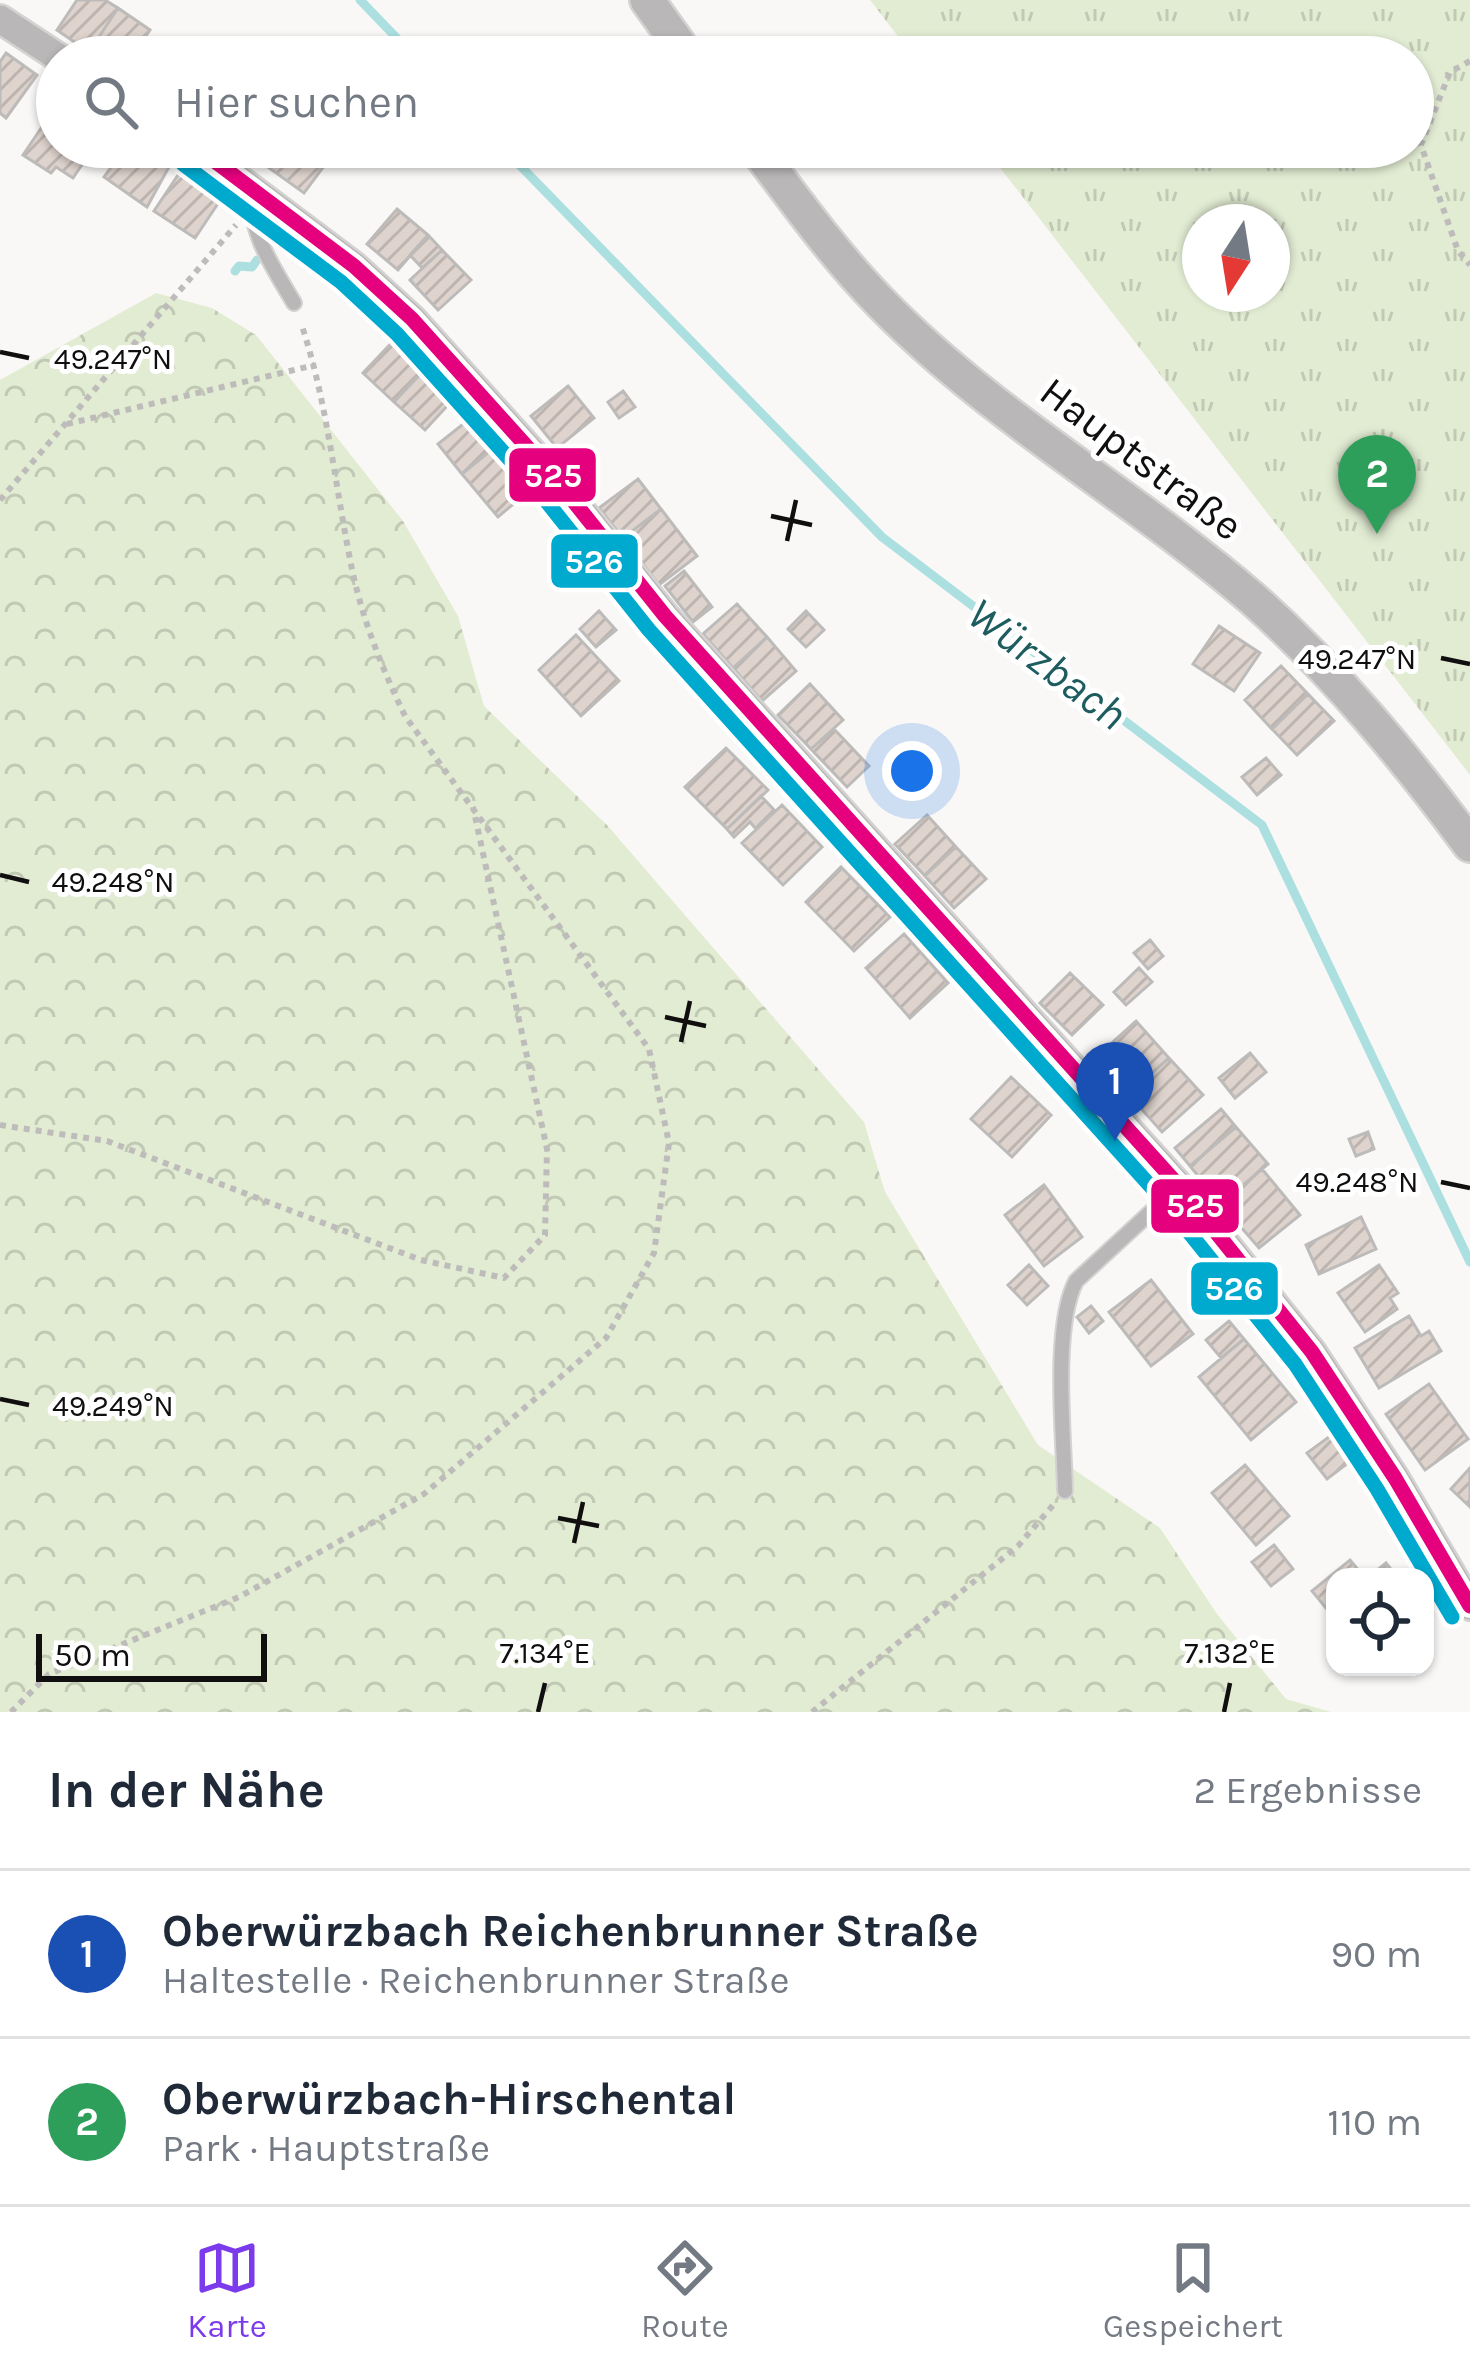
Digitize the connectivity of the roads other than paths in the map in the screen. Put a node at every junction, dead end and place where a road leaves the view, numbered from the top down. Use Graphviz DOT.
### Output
graph roads {
  1 [pos="647,0"];
  2 [pos="0,19"];
  3 [pos="673,36"];
  4 [pos="36,43"];
  5 [pos="218,168"];
  6 [pos="770,168"];
  7 [pos="251,200"];
  8 [pos="294,303"];
  9 [pos="1470,845"];
  10 [pos="1179,1186"];
  11 [pos="1065,1491"];
  12 [pos="1470,1606"];
  1 -- 3 [label="street"];
  2 -- 4 [label="street"];
  5 -- 7 [label="street"];
  6 -- 9 [label="street, Hauptstraße"];
  7 -- 8 [label="lane"];
  7 -- 10 [label="street"];
  10 -- 11 [label="lane"];
  10 -- 12 [label="street"];
}
